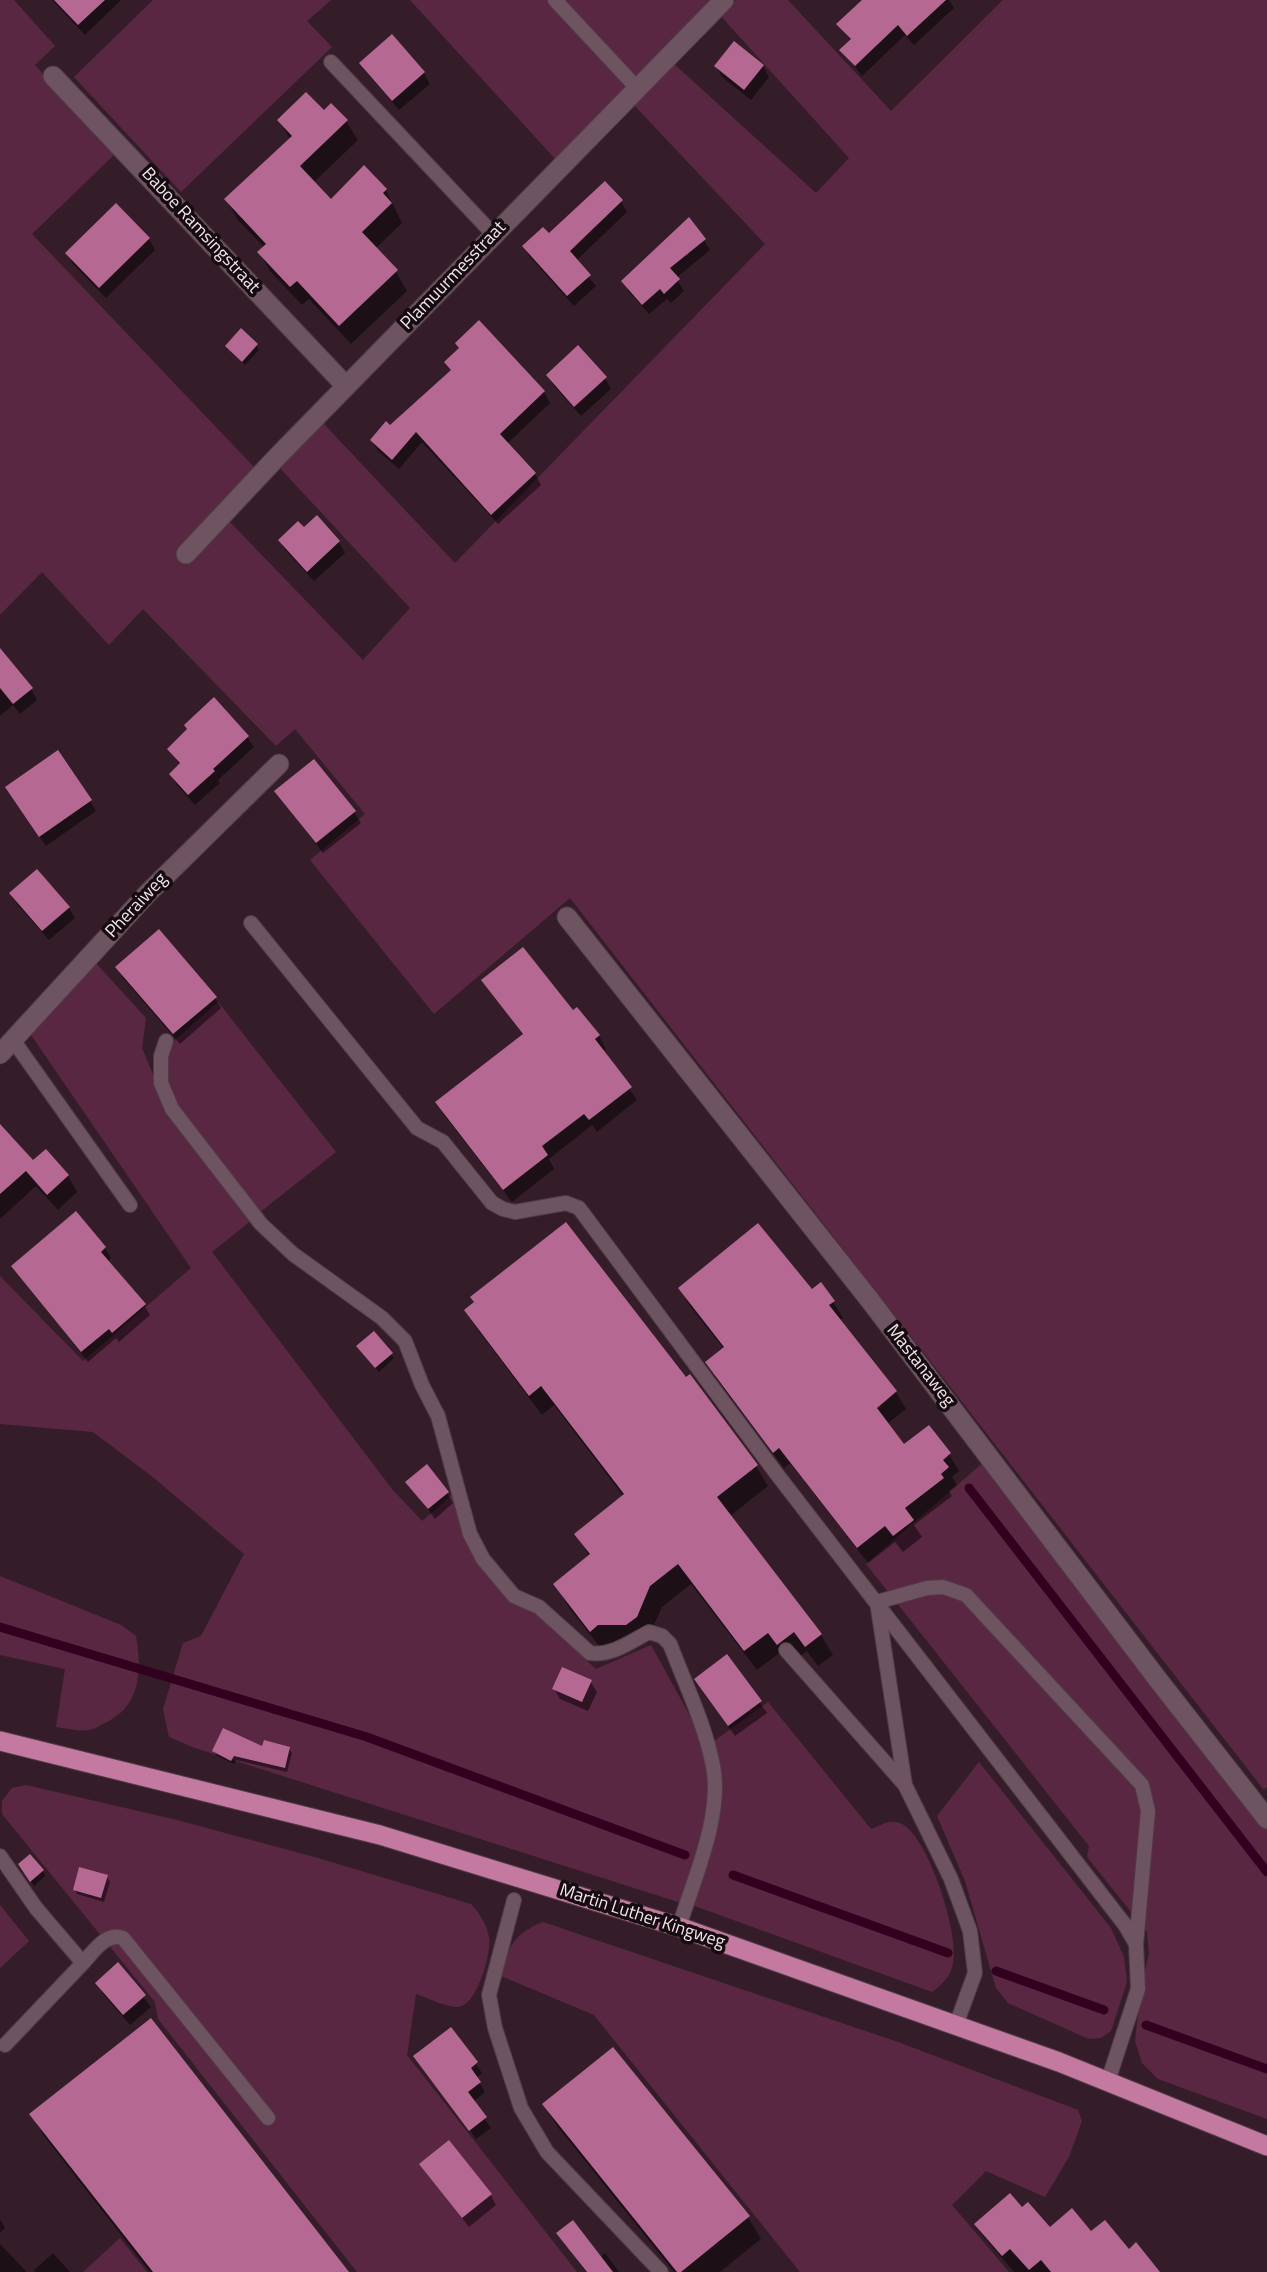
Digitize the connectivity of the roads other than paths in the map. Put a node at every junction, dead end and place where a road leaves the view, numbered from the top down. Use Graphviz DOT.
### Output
graph roads {
  1 [pos="555,0"];
  2 [pos="724,0"];
  3 [pos="331,62"];
  4 [pos="53,76"];
  5 [pos="637,88"];
  6 [pos="495,235"];
  7 [pos="346,386"];
  8 [pos="187,554"];
  9 [pos="279,764"];
  10 [pos="567,917"];
  11 [pos="251,923"];
  12 [pos="166,1041"];
  13 [pos="7,1047"];
  14 [pos="130,1205"];
  15 [pos="877,1602"];
  16 [pos="786,1650"];
  17 [pos="0,1741"];
  18 [pos="905,1785"];
  19 [pos="1267,1819"];
  20 [pos="0,1856"];
  21 [pos="514,1900"];
  22 [pos="679,1927"];
  23 [pos="1136,1944"];
  24 [pos="83,1962"];
  25 [pos="956,2025"];
  26 [pos="5,2045"];
  27 [pos="1108,2081"];
  28 [pos="268,2118"];
  29 [pos="1267,2146"];
  30 [pos="661,2272"];
  1 -- 5 [label="lane"];
  2 -- 5 [label="street, Plamuurmesstraat"];
  3 -- 6 [label="lane"];
  4 -- 7 [label="street, Baboe Ramsingstraat"];
  5 -- 6 [label="street, Plamuurmesstraat"];
  6 -- 7 [label="street, Plamuurmesstraat"];
  7 -- 8 [label="street, Plamuurmesstraat"];
  9 -- 13 [label="street, Pheraiweg"];
  10 -- 19 [label="street, Mastanaweg"];
  11 -- 15 [label="lane"];
  12 -- 22 [label="lane"];
  13 -- 14 [label="lane"];
  15 -- 18 [label="lane"];
  15 -- 23 [label="lane"];
  15 -- 23 [label="lane"];
  16 -- 18 [label="lane"];
  17 -- 22 [label="main road, Martin Luther Kingweg"];
  18 -- 25 [label="lane"];
  20 -- 24 [label="lane"];
  21 -- 30 [label="lane"];
  22 -- 25 [label="main road, Martin Luther Kingweg"];
  23 -- 27 [label="lane"];
  24 -- 26 [label="lane"];
  24 -- 28 [label="lane"];
  25 -- 27 [label="main road, Martin Luther Kingweg"];
  27 -- 29 [label="main road, Martin Luther Kingweg"];
}
